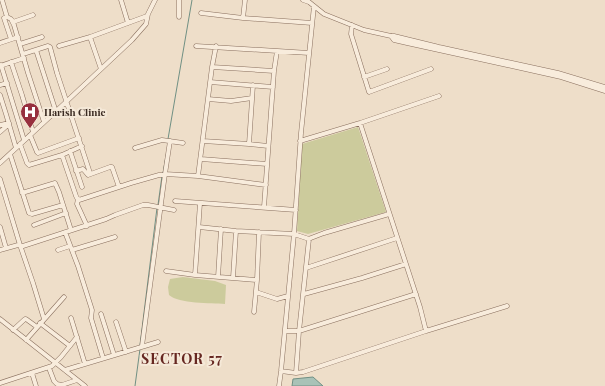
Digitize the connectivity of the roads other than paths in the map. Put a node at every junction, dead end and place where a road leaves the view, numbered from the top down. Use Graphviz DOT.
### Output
graph roads {
  1 [pos="2,0"];
  2 [pos="121,0"];
  3 [pos="155,0"];
  4 [pos="179,0"];
  5 [pos="245,0"];
  6 [pos="303,0"];
  7 [pos="309,1"];
  8 [pos="314,6"];
  9 [pos="201,13"];
  10 [pos="33,15"];
  11 [pos="148,16"];
  12 [pos="179,17"];
  13 [pos="4,18"];
  14 [pos="243,18"];
  15 [pos="13,22"];
  16 [pos="128,23"];
  17 [pos="312,23"];
  18 [pos="352,25"];
  19 [pos="390,36"];
  20 [pos="18,37"];
  21 [pos="42,37"];
  22 [pos="90,37"];
  23 [pos="11,39"];
  24 [pos="0,43"];
  25 [pos="20,44"];
  26 [pos="59,46"];
  27 [pos="196,46"];
  28 [pos="216,46"];
  29 [pos="36,50"];
  30 [pos="277,51"];
  31 [pos="309,54"];
  32 [pos="23,56"];
  33 [pos="11,62"];
  34 [pos="0,65"];
  35 [pos="212,67"];
  36 [pos="101,69"];
  37 [pos="387,69"];
  38 [pos="431,70"];
  39 [pos="274,72"];
  40 [pos="364,77"];
  41 [pos="210,82"];
  42 [pos="7,83"];
  43 [pos="0,85"];
  44 [pos="253,85"];
  45 [pos="273,87"];
  46 [pos="605,87"];
  47 [pos="605,91"];
  48 [pos="0,96"];
  49 [pos="439,96"];
  50 [pos="252,98"];
  51 [pos="208,99"];
  52 [pos="67,101"];
  53 [pos="2,110"];
  54 [pos="56,112"];
  55 [pos="44,122"];
  56 [pos="9,123"];
  57 [pos="360,124"];
  58 [pos="0,125"];
  59 [pos="0,132"];
  60 [pos="32,133"];
  61 [pos="79,138"];
  62 [pos="24,140"];
  63 [pos="168,141"];
  64 [pos="203,141"];
  65 [pos="300,142"];
  66 [pos="183,143"];
  67 [pos="20,144"];
  68 [pos="249,144"];
  69 [pos="82,146"];
  70 [pos="268,146"];
  71 [pos="16,148"];
  72 [pos="135,148"];
  73 [pos="70,151"];
  74 [pos="10,154"];
  75 [pos="62,155"];
  76 [pos="201,159"];
  77 [pos="0,163"];
  78 [pos="267,164"];
  79 [pos="76,171"];
  80 [pos="90,173"];
  81 [pos="164,174"];
  82 [pos="198,176"];
  83 [pos="0,179"];
  84 [pos="266,185"];
  85 [pos="82,187"];
  86 [pos="119,188"];
  87 [pos="22,193"];
  88 [pos="78,199"];
  89 [pos="175,201"];
  90 [pos="200,203"];
  91 [pos="63,205"];
  92 [pos="158,207"];
  93 [pos="264,207"];
  94 [pos="174,210"];
  95 [pos="296,210"];
  96 [pos="66,214"];
  97 [pos="389,214"];
  98 [pos="34,225"];
  99 [pos="87,226"];
  100 [pos="0,227"];
  101 [pos="199,227"];
  102 [pos="221,229"];
  103 [pos="71,230"];
  104 [pos="236,231"];
  105 [pos="65,232"];
  106 [pos="259,232"];
  107 [pos="294,234"];
  108 [pos="114,237"];
  109 [pos="397,238"];
  110 [pos="309,239"];
  111 [pos="20,245"];
  112 [pos="6,248"];
  113 [pos="71,248"];
  114 [pos="0,250"];
  115 [pos="58,250"];
  116 [pos="406,264"];
  117 [pos="306,268"];
  118 [pos="166,271"];
  119 [pos="195,275"];
  120 [pos="218,277"];
  121 [pos="233,278"];
  122 [pos="257,280"];
  123 [pos="256,292"];
  124 [pos="304,294"];
  125 [pos="416,294"];
  126 [pos="288,296"];
  127 [pos="64,297"];
  128 [pos="507,306"];
  129 [pos="254,312"];
  130 [pos="101,314"];
  131 [pos="71,318"];
  132 [pos="0,319"];
  133 [pos="44,319"];
  134 [pos="116,322"];
  135 [pos="39,325"];
  136 [pos="13,330"];
  137 [pos="285,331"];
  138 [pos="299,331"];
  139 [pos="426,331"];
  140 [pos="77,337"];
  141 [pos="26,340"];
  142 [pos="158,342"];
  143 [pos="70,346"];
  144 [pos="140,347"];
  145 [pos="126,352"];
  146 [pos="114,355"];
  147 [pos="103,358"];
  148 [pos="56,363"];
  149 [pos="85,364"];
  150 [pos="49,368"];
  151 [pos="65,370"];
  152 [pos="281,372"];
  153 [pos="32,373"];
  154 [pos="296,373"];
  155 [pos="77,380"];
  156 [pos="0,383"];
  157 [pos="36,386"];
  158 [pos="86,386"];
  159 [pos="279,386"];
  1 -- 13 [label="street"];
  2 -- 16 [label="street"];
  3 -- 11 [label="street"];
  4 -- 12 [label="street"];
  5 -- 14 [label="street"];
  6 -- 7 [label="street"];
  7 -- 8 [label="street"];
  8 -- 17 [label="street"];
  8 -- 18 [label="street"];
  9 -- 14 [label="street"];
  10 -- 15 [label="street"];
  11 -- 16 [label="street"];
  11 -- 36 [label="street"];
  13 -- 15 [label="street"];
  13 -- 23 [label="street"];
  14 -- 17 [label="street"];
  15 -- 20 [label="street"];
  16 -- 22 [label="street"];
  17 -- 31 [label="street"];
  18 -- 19 [label="street"];
  18 -- 40 [label="street"];
  19 -- 46 [label="street"];
  19 -- 47 [label="street"];
  20 -- 23 [label="street"];
  20 -- 25 [label="street"];
  21 -- 25 [label="street"];
  22 -- 26 [label="street"];
  22 -- 36 [label="street"];
  23 -- 24 [label="street"];
  25 -- 32 [label="street"];
  27 -- 28 [label="street"];
  28 -- 30 [label="street"];
  28 -- 35 [label="street"];
  29 -- 32 [label="street"];
  29 -- 52 [label="street"];
  29 -- 54 [label="street"];
  30 -- 31 [label="street"];
  30 -- 39 [label="street"];
  31 -- 65 [label="street"];
  32 -- 33 [label="street"];
  32 -- 55 [label="street"];
  33 -- 34 [label="street"];
  33 -- 60 [label="street"];
  34 -- 42 [label="street"];
  35 -- 39 [label="street"];
  35 -- 41 [label="street"];
  36 -- 52 [label="street"];
  37 -- 40 [label="street"];
  38 -- 40 [label="street"];
  39 -- 45 [label="street"];
  41 -- 44 [label="street"];
  41 -- 51 [label="street"];
  42 -- 43 [label="street"];
  42 -- 62 [label="street"];
  44 -- 45 [label="street"];
  44 -- 50 [label="street"];
  45 -- 70 [label="street"];
  48 -- 53 [label="street"];
  49 -- 57 [label="street"];
  50 -- 51 [label="street"];
  50 -- 68 [label="street"];
  51 -- 64 [label="street"];
  52 -- 54 [label="street"];
  52 -- 61 [label="street"];
  53 -- 56 [label="street"];
  54 -- 55 [label="street"];
  55 -- 60 [label="street"];
  56 -- 58 [label="street"];
  56 -- 59 [label="street"];
  56 -- 71 [label="street"];
  57 -- 65 [label="street"];
  57 -- 97 [label="street"];
  60 -- 61 [label="street"];
  60 -- 62 [label="street"];
  61 -- 69 [label="street"];
  62 -- 67 [label="street"];
  63 -- 66 [label="street"];
  63 -- 72 [label="street"];
  63 -- 81 [label="street"];
  64 -- 68 [label="street"];
  64 -- 76 [label="street"];
  65 -- 95 [label="street"];
  67 -- 71 [label="street"];
  67 -- 75 [label="street"];
  68 -- 70 [label="street"];
  69 -- 73 [label="street"];
  69 -- 80 [label="street"];
  70 -- 78 [label="street"];
  71 -- 74 [label="street"];
  73 -- 75 [label="street"];
  73 -- 79 [label="street"];
  74 -- 77 [label="street"];
  74 -- 87 [label="street"];
  75 -- 88 [label="street"];
  76 -- 78 [label="street"];
  76 -- 82 [label="street"];
  78 -- 84 [label="street"];
  79 -- 80 [label="street"];
  79 -- 85 [label="street"];
  80 -- 86 [label="street"];
  81 -- 82 [label="street"];
  81 -- 86 [label="street"];
  81 -- 92 [label="street"];
  82 -- 84 [label="street"];
  83 -- 111 [label="street"];
  84 -- 93 [label="street"];
  86 -- 88 [label="street"];
  87 -- 91 [label="street"];
  87 -- 91 [label="street"];
  88 -- 99 [label="street"];
  89 -- 90 [label="street"];
  90 -- 93 [label="street"];
  90 -- 101 [label="street"];
  91 -- 96 [label="street"];
  92 -- 94 [label="street"];
  92 -- 99 [label="street"];
  92 -- 144 [label="street"];
  93 -- 95 [label="street"];
  95 -- 107 [label="street"];
  96 -- 98 [label="street"];
  96 -- 103 [label="street"];
  97 -- 109 [label="street"];
  97 -- 110 [label="street"];
  99 -- 103 [label="street"];
  100 -- 112 [label="street"];
  101 -- 102 [label="street"];
  101 -- 119 [label="street"];
  102 -- 104 [label="street"];
  102 -- 120 [label="street"];
  103 -- 105 [label="street"];
  104 -- 106 [label="street"];
  104 -- 121 [label="street"];
  105 -- 111 [label="street"];
  105 -- 113 [label="street"];
  106 -- 107 [label="street"];
  106 -- 122 [label="street"];
  107 -- 110 [label="street"];
  107 -- 126 [label="street"];
  108 -- 113 [label="street"];
  109 -- 116 [label="street"];
  109 -- 117 [label="street"];
  110 -- 117 [label="street"];
  111 -- 112 [label="street"];
  111 -- 133 [label="street"];
  112 -- 114 [label="street"];
  113 -- 115 [label="street"];
  113 -- 147 [label="street"];
  116 -- 124 [label="street"];
  116 -- 125 [label="street"];
  117 -- 124 [label="street"];
  118 -- 119 [label="street"];
  119 -- 120 [label="street"];
  120 -- 121 [label="street"];
  121 -- 122 [label="street"];
  122 -- 123 [label="street"];
  123 -- 126 [label="street"];
  123 -- 129 [label="street"];
  124 -- 138 [label="street"];
  125 -- 138 [label="street"];
  125 -- 139 [label="street"];
  126 -- 137 [label="street"];
  127 -- 133 [label="street"];
  128 -- 139 [label="street"];
  130 -- 146 [label="street"];
  131 -- 140 [label="street"];
  132 -- 136 [label="street"];
  133 -- 135 [label="street"];
  134 -- 145 [label="street"];
  135 -- 136 [label="street"];
  135 -- 141 [label="street"];
  135 -- 143 [label="street"];
  136 -- 141 [label="street"];
  137 -- 138 [label="street"];
  137 -- 152 [label="street"];
  138 -- 154 [label="street"];
  139 -- 154 [label="street"];
  140 -- 143 [label="street"];
  140 -- 149 [label="street"];
  141 -- 148 [label="street"];
  142 -- 144 [label="street"];
  143 -- 148 [label="street"];
  144 -- 145 [label="street"];
  145 -- 146 [label="street"];
  146 -- 147 [label="street"];
  147 -- 149 [label="street"];
  148 -- 150 [label="street"];
  148 -- 151 [label="street"];
  149 -- 151 [label="street"];
  150 -- 153 [label="street"];
  150 -- 155 [label="street"];
  151 -- 155 [label="street"];
  152 -- 154 [label="street"];
  152 -- 159 [label="street"];
  153 -- 156 [label="street"];
  153 -- 157 [label="street"];
  155 -- 158 [label="street"];
}
